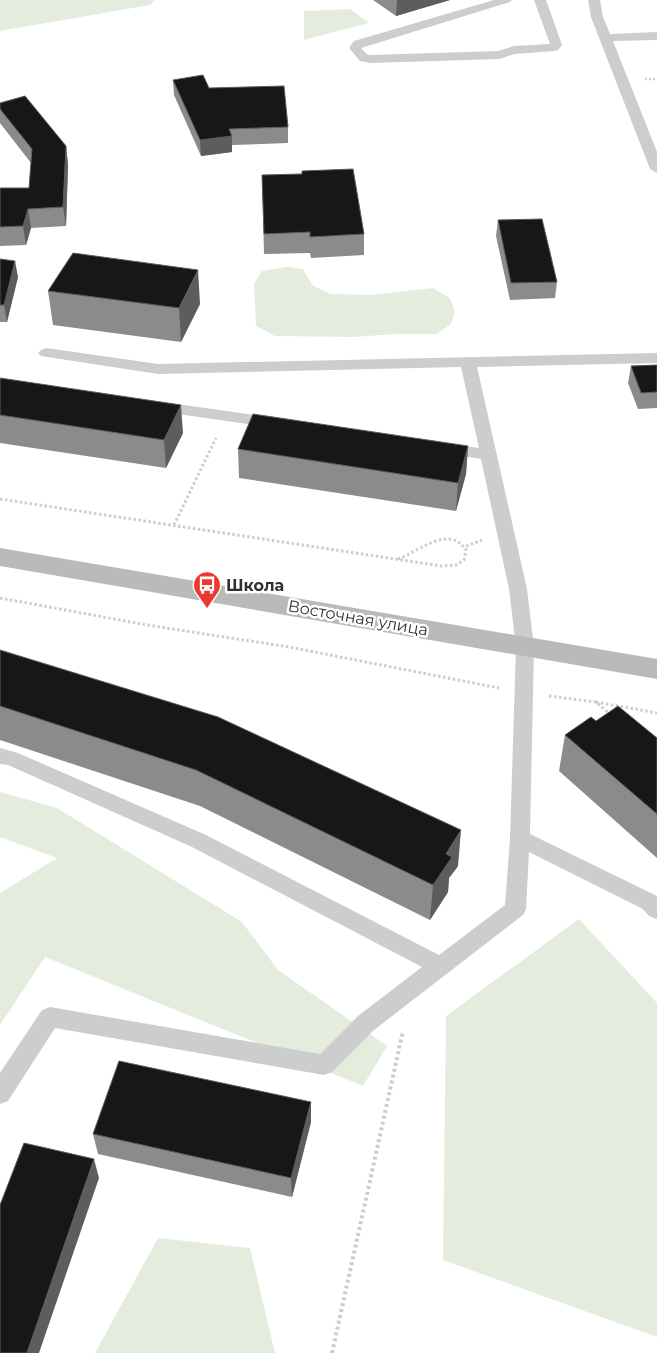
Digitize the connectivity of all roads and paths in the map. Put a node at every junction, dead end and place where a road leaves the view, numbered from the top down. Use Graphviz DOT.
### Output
graph roads {
  1 [pos="506,0"];
  2 [pos="540,0"];
  3 [pos="594,0"];
  4 [pos="657,36"];
  5 [pos="606,38"];
  6 [pos="648,79"];
  7 [pos="657,79"];
  8 [pos="657,169"];
  9 [pos="46,353"];
  10 [pos="657,358"];
  11 [pos="468,362"];
  12 [pos="143,404"];
  13 [pos="226,415"];
  14 [pos="294,426"];
  15 [pos="430,446"];
  16 [pos="489,455"];
  17 [pos="0,498"];
  18 [pos="174,525"];
  19 [pos="505,530"];
  20 [pos="464,547"];
  21 [pos="0,557"];
  22 [pos="397,559"];
  23 [pos="0,598"];
  24 [pos="526,647"];
  25 [pos="657,668"];
  26 [pos="524,693"];
  27 [pos="596,702"];
  28 [pos="657,713"];
  29 [pos="616,720"];
  30 [pos="0,756"];
  31 [pos="520,838"];
  32 [pos="657,910"];
  33 [pos="440,966"];
  34 [pos="404,1023"];
  35 [pos="0,1093"];
  36 [pos="332,1353"];
  1 -- 2 [label="lane"];
  3 -- 5 [label="lane"];
  4 -- 5 [label="lane"];
  5 -- 8 [label="lane"];
  6 -- 7 [label="path"];
  9 -- 11 [label="lane"];
  10 -- 11 [label="lane"];
  11 -- 16 [label="lane"];
  12 -- 13 [label="lane"];
  13 -- 14 [label="lane"];
  13 -- 18 [label="path"];
  15 -- 16 [label="lane"];
  16 -- 19 [label="lane"];
  17 -- 18 [label="path"];
  18 -- 22 [label="path"];
  19 -- 20 [label="path"];
  19 -- 24 [label="lane"];
  20 -- 22 [label="path"];
  20 -- 22 [label="path"];
  21 -- 24 [label="main road, Восточная улица"];
  23 -- 26 [label="path"];
  24 -- 25 [label="main road, Восточная улица"];
  24 -- 26 [label="lane"];
  26 -- 27 [label="path"];
  26 -- 31 [label="lane"];
  27 -- 28 [label="path"];
  27 -- 29 [label="path"];
  30 -- 33 [label="lane"];
  31 -- 32 [label="lane"];
  31 -- 33 [label="lane"];
  33 -- 35 [label="lane"];
  34 -- 36 [label="path"];
}
